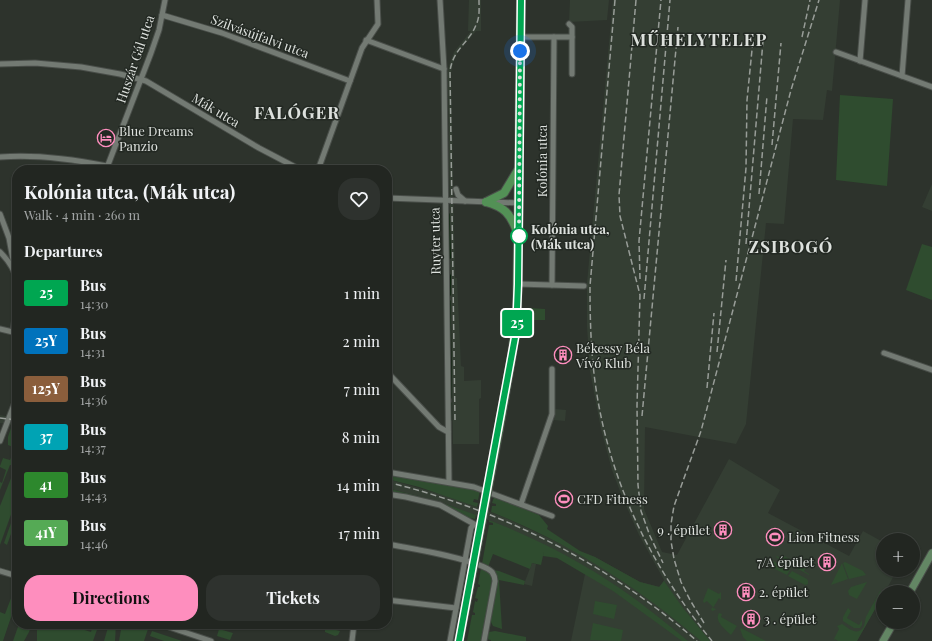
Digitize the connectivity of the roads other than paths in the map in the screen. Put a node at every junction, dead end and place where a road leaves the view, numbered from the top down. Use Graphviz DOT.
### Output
graph roads {
  1 [pos="165,0"];
  2 [pos="377,0"];
  3 [pos="440,0"];
  4 [pos="521,0"];
  5 [pos="865,0"];
  6 [pos="908,0"];
  7 [pos="162,14"];
  8 [pos="569,24"];
  9 [pos="520,36"];
  10 [pos="554,37"];
  11 [pos="572,37"];
  12 [pos="366,40"];
  13 [pos="836,52"];
  14 [pos="860,61"];
  15 [pos="0,64"];
  16 [pos="444,69"];
  17 [pos="572,74"];
  18 [pos="902,76"];
  19 [pos="141,80"];
  20 [pos="350,81"];
  21 [pos="932,87"];
  22 [pos="0,157"];
  23 [pos="92,165"];
  24 [pos="107,165"];
  25 [pos="291,165"];
  26 [pos="320,165"];
  27 [pos="519,167"];
  28 [pos="456,189"];
  29 [pos="392,198"];
  30 [pos="446,201"];
  31 [pos="464,201"];
  32 [pos="486,202"];
  33 [pos="519,203"];
  34 [pos="0,214"];
  35 [pos="519,234"];
  36 [pos="12,249"];
  37 [pos="0,252"];
  38 [pos="12,268"];
  39 [pos="518,284"];
  40 [pos="552,285"];
  41 [pos="584,286"];
  42 [pos="0,328"];
  43 [pos="12,332"];
  44 [pos="884,353"];
  45 [pos="552,370"];
  46 [pos="932,370"];
  47 [pos="392,377"];
  48 [pos="12,410"];
  49 [pos="448,432"];
  50 [pos="0,441"];
  51 [pos="392,473"];
  52 [pos="449,482"];
  53 [pos="392,495"];
  54 [pos="521,504"];
  55 [pos="552,516"];
  56 [pos="392,545"];
  57 [pos="932,553"];
  58 [pos="465,560"];
  59 [pos="0,571"];
  60 [pos="12,575"];
  61 [pos="914,585"];
  62 [pos="392,601"];
  63 [pos="456,608"];
  64 [pos="175,629"];
  65 [pos="353,629"];
  66 [pos="890,629"];
  67 [pos="211,641"];
  68 [pos="352,641"];
  69 [pos="450,641"];
  70 [pos="459,641"];
  71 [pos="484,641"];
  72 [pos="883,641"];
  1 -- 7 [label="street, Huszár Gál utca"];
  2 -- 12 [label="street"];
  3 -- 16 [label="street, Ruyter utca"];
  4 -- 9 [label="main road"];
  5 -- 14 [label="street"];
  6 -- 18 [label="street"];
  7 -- 19 [label="street, Huszár Gál utca"];
  7 -- 20 [label="street, Szilvásújfalvi utca"];
  8 -- 11 [label="street"];
  9 -- 10 [label="street"];
  9 -- 27 [label="main road"];
  10 -- 11 [label="street"];
  10 -- 40 [label="street, Kolónia utca"];
  11 -- 17 [label="street"];
  12 -- 16 [label="street"];
  12 -- 20 [label="street"];
  13 -- 14 [label="street"];
  14 -- 18 [label="street"];
  15 -- 19 [label="street, Mák utca"];
  16 -- 30 [label="street, Ruyter utca"];
  18 -- 21 [label="street"];
  19 -- 24 [label="street, Huszár Gál utca"];
  19 -- 25 [label="street, Mák utca"];
  20 -- 26 [label="street"];
  22 -- 23 [label="street"];
  27 -- 32 [label="main road"];
  27 -- 33 [label="main road"];
  28 -- 31 [label="street"];
  29 -- 30 [label="street"];
  30 -- 31 [label="street"];
  30 -- 49 [label="street, Ruyter utca"];
  31 -- 32 [label="street"];
  32 -- 33 [label="street"];
  32 -- 35 [label="main road"];
  33 -- 35 [label="main road"];
  34 -- 36 [label="street"];
  35 -- 39 [label="main road"];
  37 -- 38 [label="street"];
  39 -- 40 [label="street"];
  39 -- 70 [label="main road, bridge"];
  40 -- 41 [label="street"];
  42 -- 43 [label="street"];
  44 -- 46 [label="street"];
  45 -- 54 [label="street"];
  47 -- 49 [label="street"];
  48 -- 50 [label="street"];
  49 -- 52 [label="street, Ruyter utca"];
  51 -- 52 [label="street"];
  52 -- 54 [label="street"];
  53 -- 58 [label="street"];
  54 -- 55 [label="street"];
  56 -- 58 [label="street"];
  57 -- 61 [label="main road"];
  58 -- 63 [label="street"];
  58 -- 71 [label="street"];
  59 -- 60 [label="street"];
  62 -- 63 [label="street"];
  63 -- 69 [label="street"];
  64 -- 67 [label="street"];
  65 -- 68 [label="street"];
  66 -- 72 [label="main road"];
}
